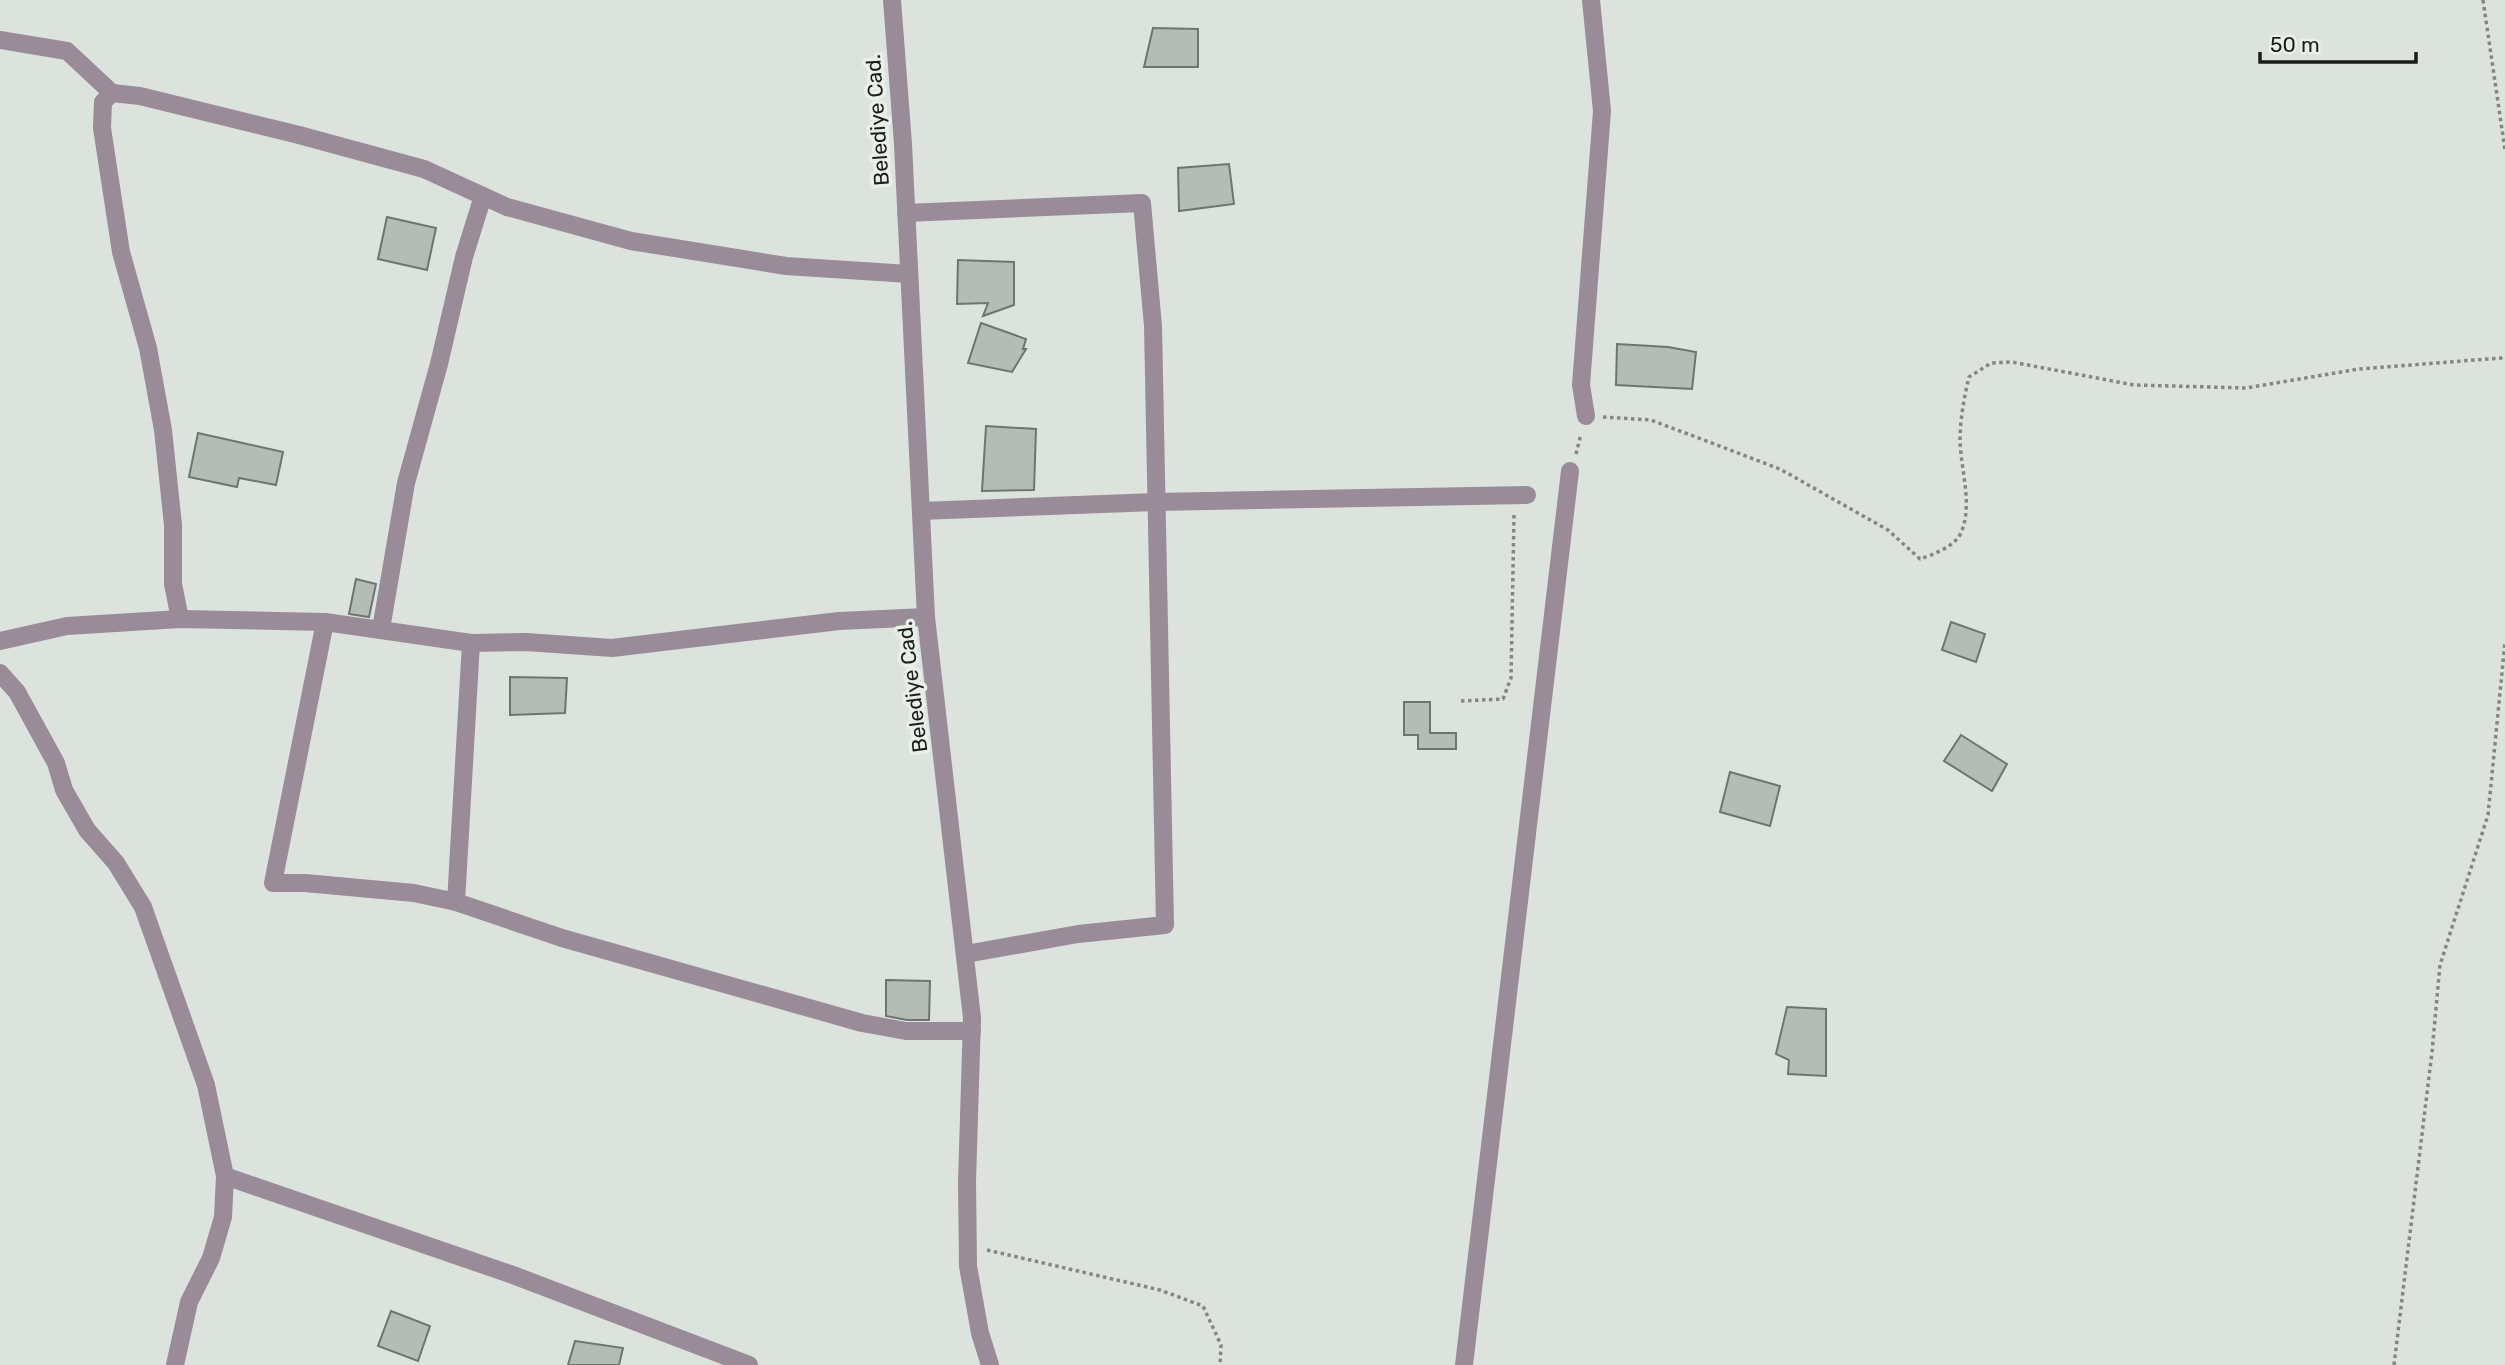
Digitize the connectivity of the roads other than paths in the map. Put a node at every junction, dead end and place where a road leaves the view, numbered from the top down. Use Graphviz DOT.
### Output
graph roads {
  1 [pos="892,0"];
  2 [pos="1591,0"];
  3 [pos="0,40"];
  4 [pos="112,93"];
  5 [pos="484,196"];
  6 [pos="906,213"];
  7 [pos="909,274"];
  8 [pos="1586,416"];
  9 [pos="1570,471"];
  10 [pos="1521,495"];
  11 [pos="1156,502"];
  12 [pos="921,511"];
  13 [pos="926,617"];
  14 [pos="180,619"];
  15 [pos="325,622"];
  16 [pos="381,629"];
  17 [pos="0,642"];
  18 [pos="471,643"];
  19 [pos="0,673"];
  20 [pos="456,902"];
  21 [pos="966,954"];
  22 [pos="972,1031"];
  23 [pos="225,1177"];
  24 [pos="175,1365"];
  25 [pos="749,1365"];
  26 [pos="990,1365"];
  27 [pos="1464,1365"];
  1 -- 6 [label="street, Belediye Cad."];
  2 -- 8 [label="street"];
  3 -- 4 [label="street"];
  4 -- 5 [label="street"];
  4 -- 14 [label="street"];
  5 -- 7 [label="street"];
  5 -- 16 [label="street"];
  6 -- 7 [label="street, Belediye Cad."];
  6 -- 11 [label="street"];
  7 -- 12 [label="street, Belediye Cad."];
  9 -- 27 [label="street"];
  10 -- 11 [label="street"];
  11 -- 12 [label="street"];
  11 -- 21 [label="street"];
  12 -- 13 [label="street, Belediye Cad."];
  13 -- 18 [label="street"];
  13 -- 21 [label="street, Belediye Cad."];
  14 -- 15 [label="street"];
  14 -- 17 [label="street"];
  15 -- 16 [label="street"];
  15 -- 20 [label="street"];
  16 -- 18 [label="street"];
  18 -- 20 [label="street"];
  19 -- 23 [label="street"];
  20 -- 22 [label="street"];
  21 -- 22 [label="street, Belediye Cad."];
  22 -- 26 [label="street, Belediye Cad."];
  23 -- 24 [label="street"];
  23 -- 25 [label="street"];
}
